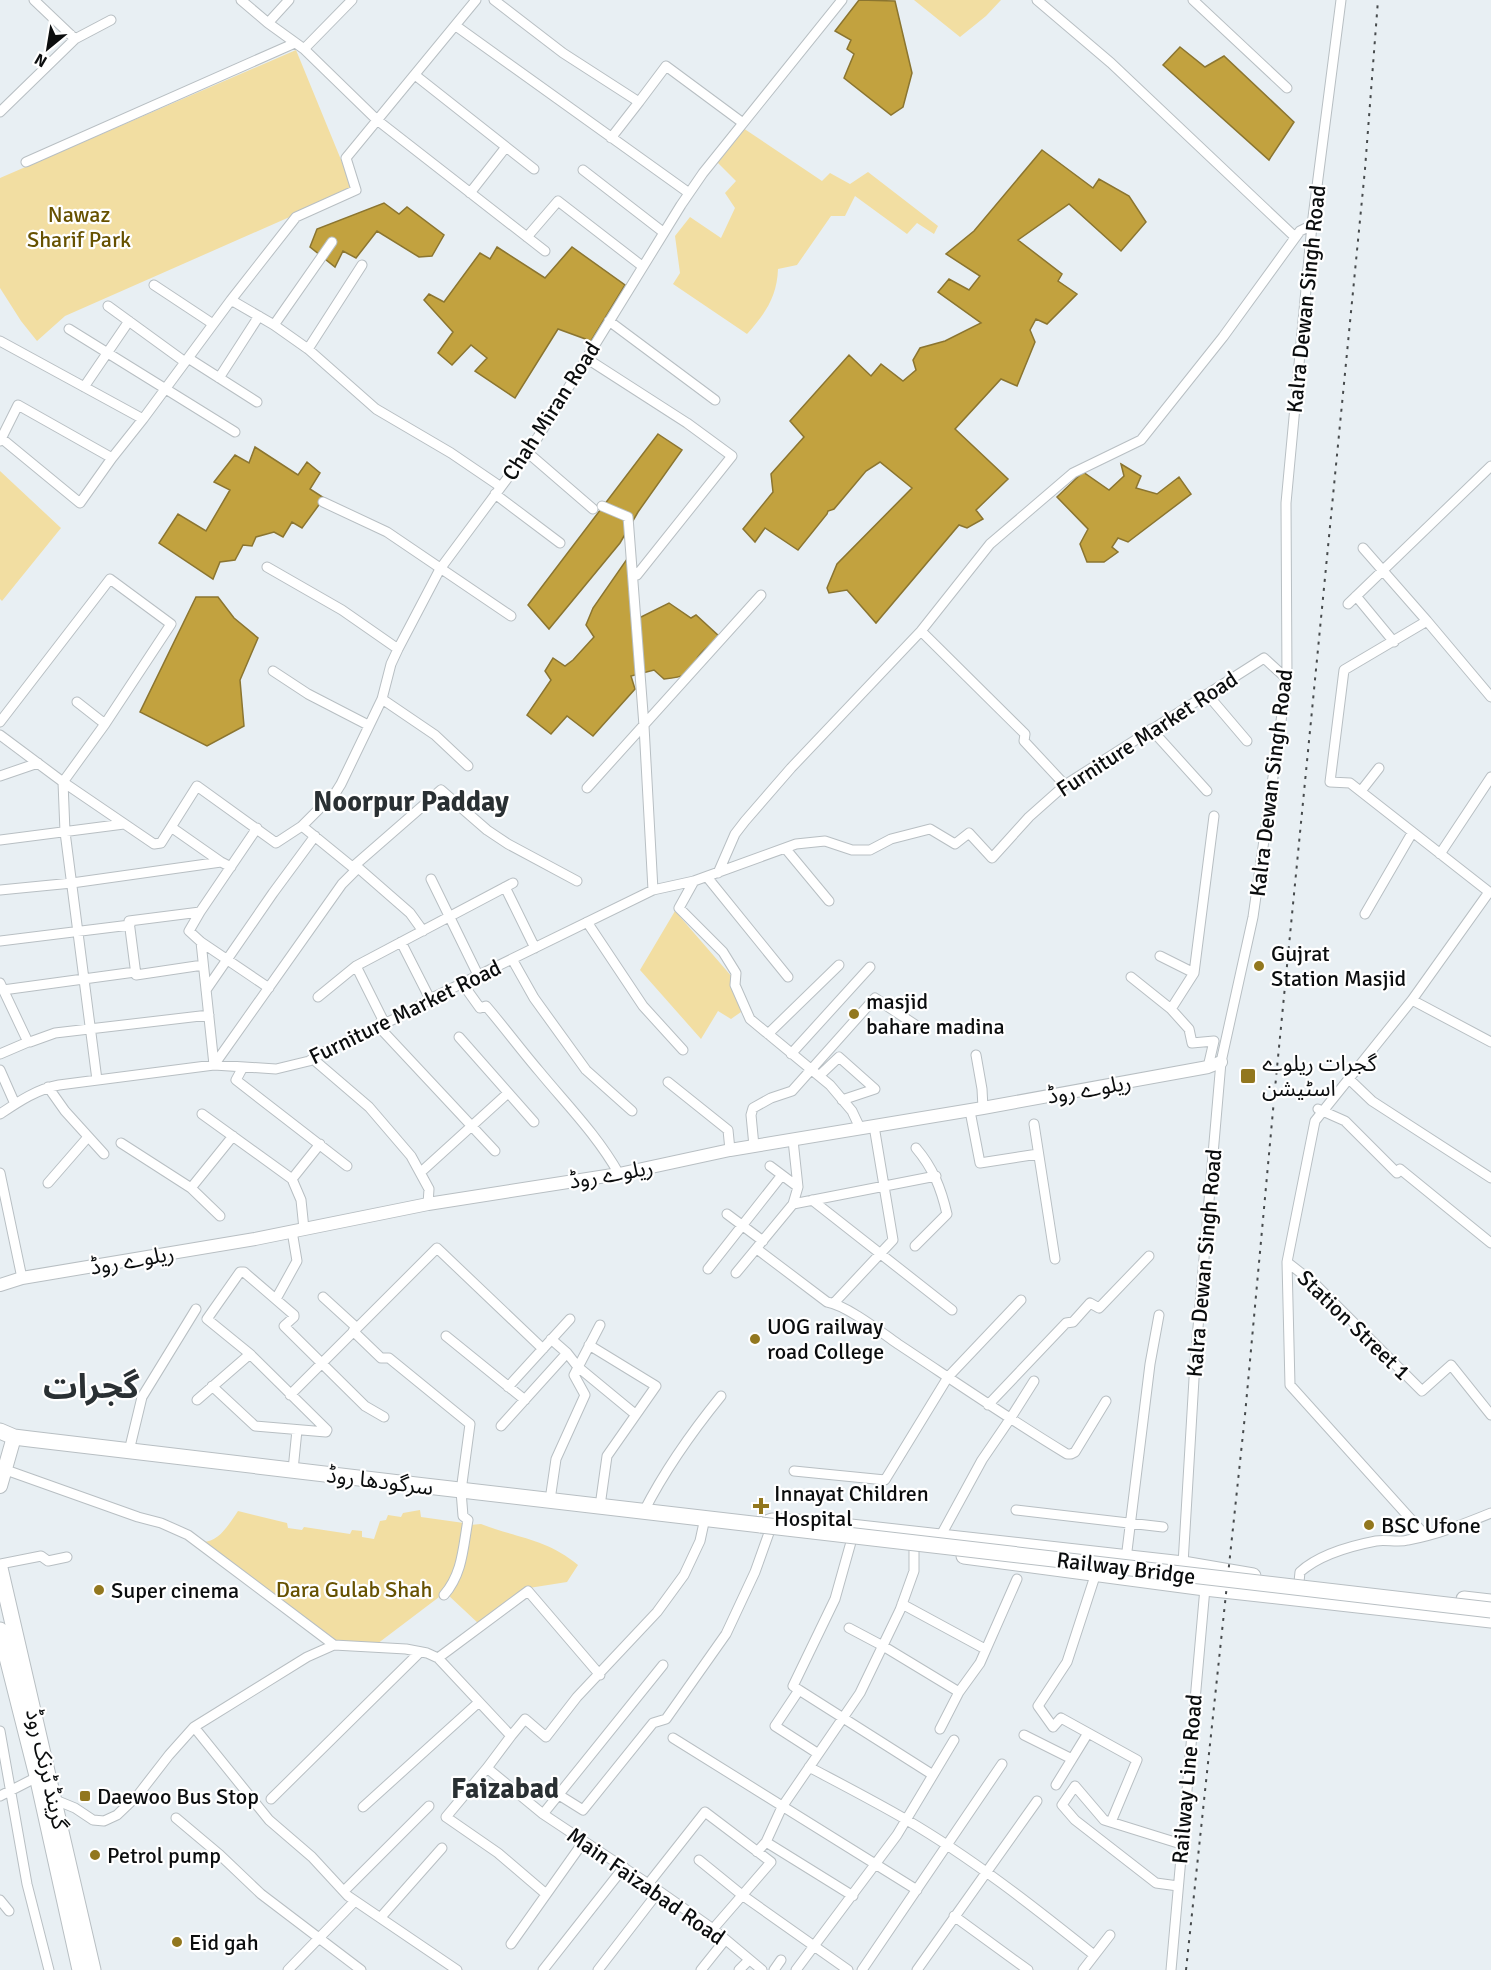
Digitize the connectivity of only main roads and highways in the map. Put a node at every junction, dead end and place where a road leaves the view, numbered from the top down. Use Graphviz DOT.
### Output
graph roads {
  1 [pos="7,1434"];
  2 [pos="0,1486"];
  3 [pos="766,1528"];
  4 [pos="0,1568"];
  5 [pos="1491,1602"];
  6 [pos="1491,1611"];
  7 [pos="1491,1620"];
  8 [pos="0,1630"];
  9 [pos="43,1775"];
  10 [pos="80,1970"];
  11 [pos="93,1970"];
  1 -- 2 [label="main road"];
  1 -- 3 [label="main road, سرگودھا روڈ"];
  3 -- 5 [label="main road"];
  3 -- 6 [label="main road, Railway Bridge, bridge"];
  3 -- 7 [label="main road"];
  4 -- 9 [label="main road, گرینڈ ٹرنک روڈ"];
  8 -- 9 [label="main road, گرینڈ ٹرنک روڈ"];
  9 -- 10 [label="main road, گرینڈ ٹرنک روڈ"];
  9 -- 11 [label="main road, گرینڈ ٹرنک روڈ"];
}
